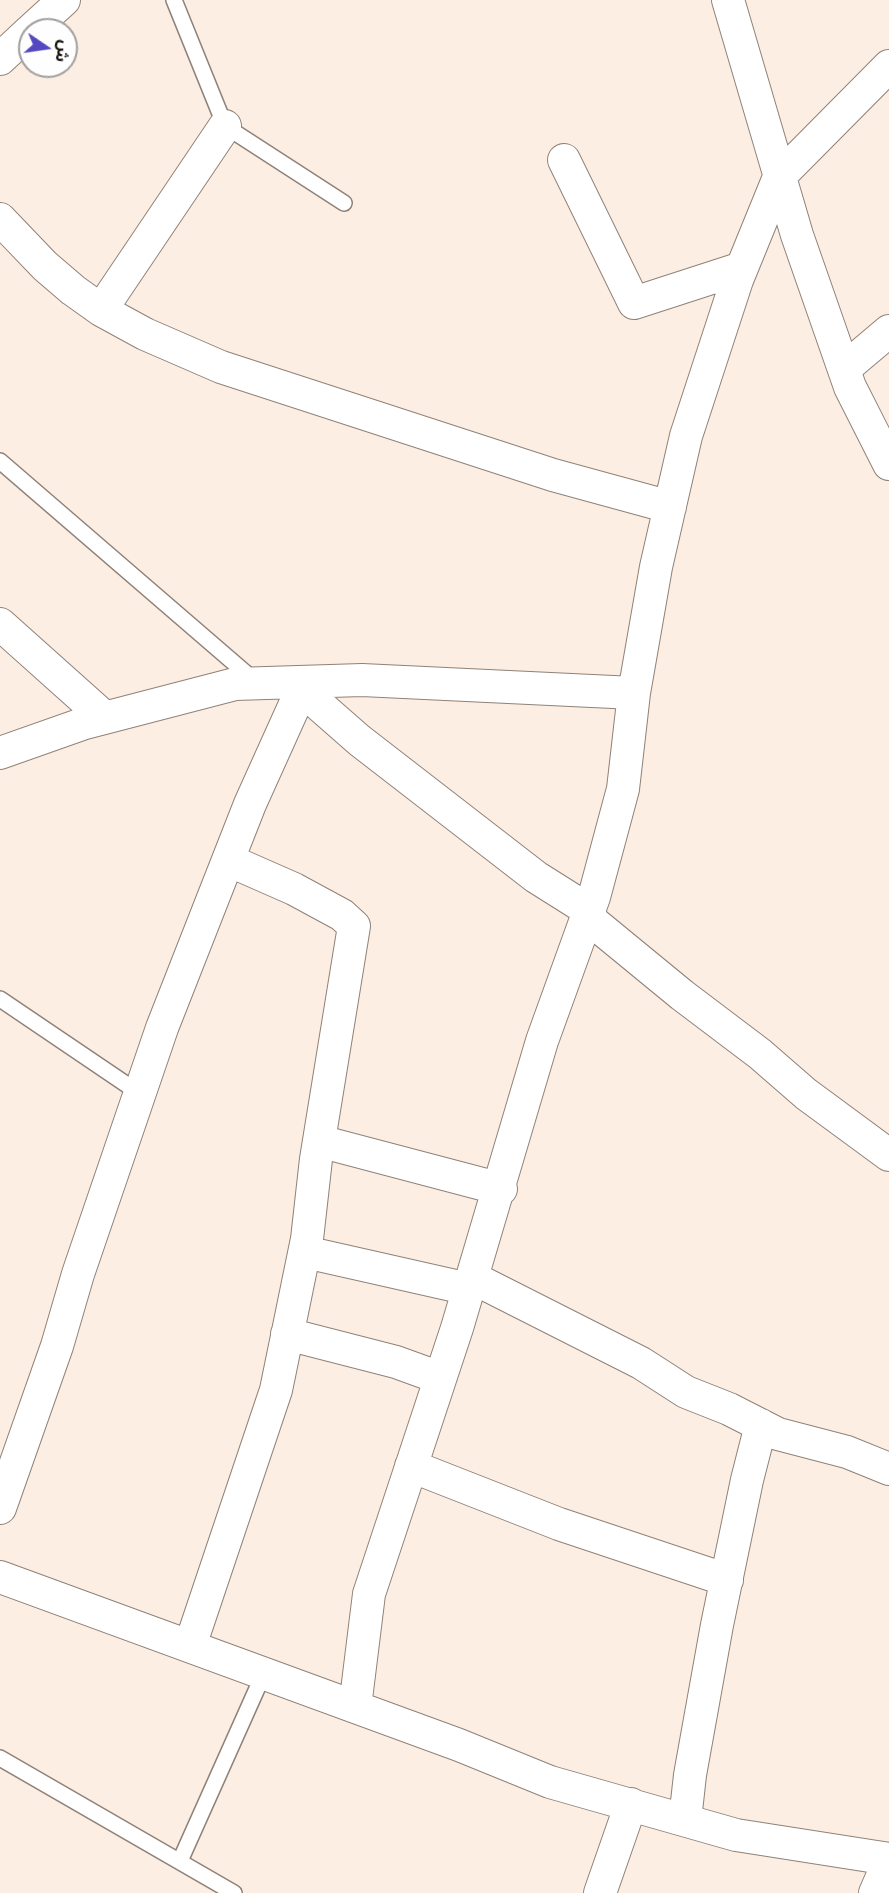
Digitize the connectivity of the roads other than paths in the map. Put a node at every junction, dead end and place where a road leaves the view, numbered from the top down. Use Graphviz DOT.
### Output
graph roads {
  1 [pos="64,0"];
  2 [pos="174,0"];
  3 [pos="728,0"];
  4 [pos="45,18"];
  5 [pos="18,43"];
  6 [pos="0,59"];
  7 [pos="889,66"];
  8 [pos="225,126"];
  9 [pos="564,160"];
  10 [pos="779,177"];
  11 [pos="344,203"];
  12 [pos="0,219"];
  13 [pos="742,268"];
  14 [pos="101,310"];
  15 [pos="889,331"];
  16 [pos="844,369"];
  17 [pos="0,461"];
  18 [pos="889,464"];
  19 [pos="670,507"];
  20 [pos="0,624"];
  21 [pos="258,684"];
  22 [pos="304,686"];
  23 [pos="634,693"];
  24 [pos="104,717"];
  25 [pos="0,753"];
  26 [pos="228,860"];
  27 [pos="589,914"];
  28 [pos="0,999"];
  29 [pos="139,1093"];
  30 [pos="319,1141"];
  31 [pos="889,1155"];
  32 [pos="501,1189"];
  33 [pos="304,1252"];
  34 [pos="471,1283"];
  35 [pos="287,1334"];
  36 [pos="440,1378"];
  37 [pos="761,1425"];
  38 [pos="411,1466"];
  39 [pos="889,1468"];
  40 [pos="0,1508"];
  41 [pos="0,1577"];
  42 [pos="727,1580"];
  43 [pos="190,1646"];
  44 [pos="264,1673"];
  45 [pos="355,1707"];
  46 [pos="0,1758"];
  47 [pos="631,1804"];
  48 [pos="686,1820"];
  49 [pos="889,1860"];
  50 [pos="180,1861"];
  51 [pos="234,1893"];
  52 [pos="600,1893"];
  53 [pos="875,1893"];
  1 -- 4 [label="street"];
  2 -- 8 [label="lane"];
  3 -- 10 [label="street"];
  5 -- 6 [label="street"];
  7 -- 10 [label="street"];
  8 -- 11 [label="lane"];
  8 -- 14 [label="street"];
  9 -- 13 [label="street"];
  10 -- 13 [label="street"];
  10 -- 16 [label="street"];
  12 -- 14 [label="street"];
  13 -- 19 [label="street"];
  14 -- 19 [label="street"];
  15 -- 16 [label="street"];
  16 -- 18 [label="street"];
  17 -- 21 [label="lane"];
  19 -- 23 [label="street"];
  20 -- 24 [label="street"];
  21 -- 22 [label="street"];
  21 -- 24 [label="street"];
  22 -- 23 [label="street"];
  22 -- 26 [label="street"];
  22 -- 27 [label="street"];
  23 -- 27 [label="street"];
  24 -- 25 [label="street"];
  26 -- 29 [label="street"];
  26 -- 30 [label="street"];
  27 -- 31 [label="street"];
  27 -- 32 [label="street"];
  28 -- 29 [label="lane"];
  29 -- 40 [label="street"];
  30 -- 32 [label="street"];
  30 -- 33 [label="street"];
  32 -- 34 [label="street"];
  33 -- 34 [label="street"];
  33 -- 35 [label="street"];
  34 -- 36 [label="street"];
  34 -- 37 [label="street"];
  35 -- 36 [label="street"];
  35 -- 43 [label="street"];
  36 -- 38 [label="street"];
  37 -- 39 [label="street"];
  37 -- 42 [label="street"];
  38 -- 42 [label="street"];
  38 -- 45 [label="street"];
  41 -- 43 [label="street"];
  42 -- 48 [label="street"];
  43 -- 44 [label="street"];
  44 -- 45 [label="street"];
  44 -- 50 [label="lane"];
  45 -- 47 [label="street"];
  46 -- 50 [label="lane"];
  47 -- 48 [label="street"];
  47 -- 52 [label="street"];
  48 -- 49 [label="street"];
  49 -- 53 [label="street"];
  50 -- 51 [label="lane"];
}
